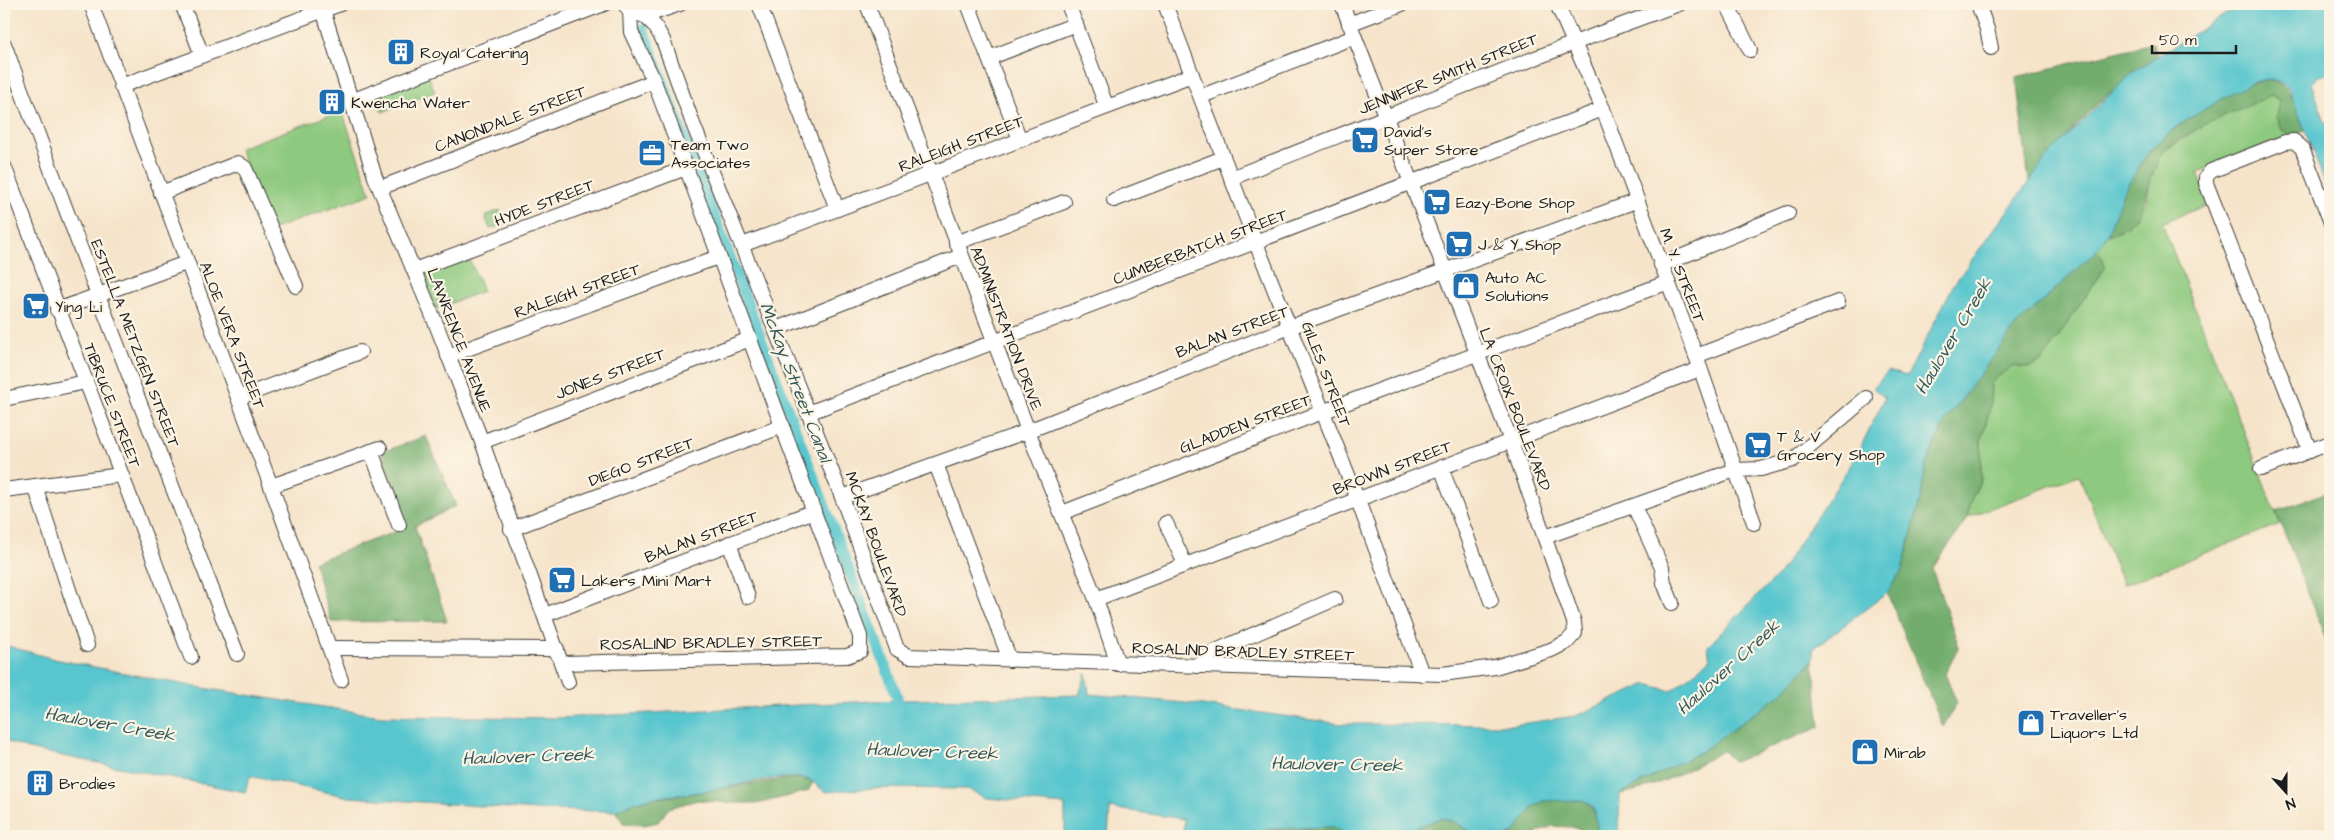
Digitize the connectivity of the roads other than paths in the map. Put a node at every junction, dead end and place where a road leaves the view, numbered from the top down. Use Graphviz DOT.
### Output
graph roads {
  1 [pos="91,4"];
  2 [pos="182,4"];
  3 [pos="340,4"];
  4 [pos="604,4"];
  5 [pos="680,4"];
  6 [pos="759,4"];
  7 [pos="867,4"];
  8 [pos="968,4"];
  9 [pos="1068,4"];
  10 [pos="1165,4"];
  11 [pos="1342,4"];
  12 [pos="1402,4"];
  13 [pos="1557,4"];
  14 [pos="1679,4"];
  15 [pos="1727,4"];
  16 [pos="1978,4"];
  17 [pos="627,8"];
  18 [pos="323,10"];
  19 [pos="645,16"];
  20 [pos="1076,24"];
  21 [pos="1351,31"];
  22 [pos="1572,42"];
  23 [pos="4,44"];
  24 [pos="1990,48"];
  25 [pos="1750,50"];
  26 [pos="202,55"];
  27 [pos="989,58"];
  28 [pos="1192,75"];
  29 [pos="654,81"];
  30 [pos="121,86"];
  31 [pos="1202,96"];
  32 [pos="351,101"];
  33 [pos="1106,105"];
  34 [pos="1603,109"];
  35 [pos="1384,119"];
  36 [pos="1020,140"];
  37 [pos="1223,158"];
  38 [pos="4,166"];
  39 [pos="686,168"];
  40 [pos="930,173"];
  41 [pos="1232,178"];
  42 [pos="7,182"];
  43 [pos="1410,184"];
  44 [pos="380,188"];
  45 [pos="162,193"];
  46 [pos="1114,200"];
  47 [pos="1636,201"];
  48 [pos="1064,202"];
  49 [pos="837,209"];
  50 [pos="1788,213"];
  51 [pos="2330,220"];
  52 [pos="1256,243"];
  53 [pos="742,245"];
  54 [pos="959,250"];
  55 [pos="718,257"];
  56 [pos="186,263"];
  57 [pos="1661,264"];
  58 [pos="414,270"];
  59 [pos="1444,271"];
  60 [pos="1666,283"];
  61 [pos="296,286"];
  62 [pos="98,295"];
  63 [pos="1838,302"];
  64 [pos="57,310"];
  65 [pos="1290,327"];
  66 [pos="776,329"];
  67 [pos="750,338"];
  68 [pos="996,343"];
  69 [pos="360,352"];
  70 [pos="1478,355"];
  71 [pos="448,356"];
  72 [pos="1698,363"];
  73 [pos="86,382"];
  74 [pos="238,398"];
  75 [pos="1866,398"];
  76 [pos="4,399"];
  77 [pos="1322,412"];
  78 [pos="808,413"];
  79 [pos="783,426"];
  80 [pos="1028,430"];
  81 [pos="1511,441"];
  82 [pos="482,442"];
  83 [pos="2330,443"];
  84 [pos="2310,451"];
  85 [pos="936,464"];
  86 [pos="1441,467"];
  87 [pos="2261,469"];
  88 [pos="1735,470"];
  89 [pos="121,475"];
  90 [pos="36,486"];
  91 [pos="271,486"];
  92 [pos="4,490"];
  93 [pos="842,498"];
  94 [pos="1357,498"];
  95 [pos="1634,506"];
  96 [pos="814,511"];
  97 [pos="1062,513"];
  98 [pos="1166,523"];
  99 [pos="1754,523"];
  100 [pos="399,524"];
  101 [pos="512,528"];
  102 [pos="1545,537"];
  103 [pos="729,543"];
  104 [pos="1185,564"];
  105 [pos="748,597"];
  106 [pos="1096,599"];
  107 [pos="1335,599"];
  108 [pos="1491,601"];
  109 [pos="1672,602"];
  110 [pos="545,615"];
  111 [pos="1575,633"];
  112 [pos="87,645"];
  113 [pos="330,648"];
  114 [pos="557,649"];
  115 [pos="902,653"];
  116 [pos="237,654"];
  117 [pos="191,657"];
  118 [pos="1010,660"];
  119 [pos="562,663"];
  120 [pos="1118,664"];
  121 [pos="1199,666"];
  122 [pos="1422,674"];
  123 [pos="341,680"];
  124 [pos="568,682"];
  1 -- 30 [label="street, ALOE VERA STREET"];
  2 -- 26 [label="street"];
  3 -- 18 [label="street"];
  4 -- 32 [label="street"];
  5 -- 19 [label="street"];
  6 -- 49 [label="street"];
  7 -- 40 [label="street, ADMINISTRATION DRIVE"];
  8 -- 27 [label="street"];
  9 -- 20 [label="street"];
  10 -- 28 [label="street, GILES STREET"];
  11 -- 21 [label="street, LA CROIX BOULEVARD"];
  12 -- 21 [label="street"];
  13 -- 22 [label="street, M. Y. STREET"];
  14 -- 22 [label="street, JENNIFER SMITH STREET"];
  15 -- 25 [label="street"];
  16 -- 24 [label="street"];
  17 -- 19 [label="street"];
  17 -- 29 [label="street"];
  18 -- 26 [label="street"];
  18 -- 32 [label="street, LAWRENCE AVENUE"];
  19 -- 53 [label="street, MCKAY BOULEVARD"];
  20 -- 27 [label="street"];
  20 -- 33 [label="street"];
  21 -- 31 [label="street"];
  21 -- 35 [label="street, LA CROIX BOULEVARD"];
  22 -- 34 [label="street, M. Y. STREET"];
  22 -- 35 [label="street, JENNIFER SMITH STREET"];
  23 -- 62 [label="street, ESTELLA METZGEN STREET"];
  26 -- 30 [label="street"];
  27 -- 36 [label="street"];
  28 -- 31 [label="street, GILES STREET"];
  28 -- 33 [label="street, RALEIGH STREET"];
  29 -- 39 [label="street"];
  29 -- 44 [label="street, CANONDALE STREET"];
  30 -- 45 [label="street, ALOE VERA STREET"];
  31 -- 37 [label="street, GILES STREET"];
  32 -- 44 [label="street, LAWRENCE AVENUE"];
  33 -- 36 [label="street, RALEIGH STREET"];
  34 -- 43 [label="street, CUMBERBATCH STREET"];
  34 -- 47 [label="street, M. Y. STREET"];
  35 -- 41 [label="street, JENNIFER SMITH STREET"];
  35 -- 43 [label="street, LA CROIX BOULEVARD"];
  36 -- 40 [label="street, RALEIGH STREET"];
  37 -- 41 [label="street, GILES STREET"];
  37 -- 46 [label="street"];
  38 -- 42 [label="street, TIBRUCE STREET"];
  39 -- 55 [label="street"];
  39 -- 58 [label="street, HYDE STREET"];
  40 -- 49 [label="street, RALEIGH STREET"];
  40 -- 54 [label="street, ADMINISTRATION DRIVE"];
  41 -- 52 [label="street, GILES STREET"];
  42 -- 64 [label="street, TIBRUCE STREET"];
  43 -- 52 [label="street, CUMBERBATCH STREET"];
  43 -- 59 [label="street, LA CROIX BOULEVARD"];
  44 -- 58 [label="street, LAWRENCE AVENUE"];
  45 -- 56 [label="street, ALOE VERA STREET"];
  45 -- 61 [label="street"];
  47 -- 57 [label="street, M. Y. STREET"];
  47 -- 59 [label="street, BALAN STREET"];
  48 -- 54 [label="street"];
  49 -- 53 [label="street, RALEIGH STREET"];
  50 -- 57 [label="street"];
  51 -- 84 [label="street"];
  52 -- 65 [label="street, GILES STREET"];
  52 -- 68 [label="street, CUMBERBATCH STREET"];
  53 -- 66 [label="street, MCKAY BOULEVARD"];
  54 -- 66 [label="street"];
  54 -- 68 [label="street, ADMINISTRATION DRIVE"];
  55 -- 67 [label="street"];
  55 -- 71 [label="street, RALEIGH STREET"];
  56 -- 62 [label="street"];
  56 -- 74 [label="street, ALOE VERA STREET"];
  57 -- 60 [label="street, M. Y. STREET"];
  58 -- 71 [label="street, LAWRENCE AVENUE"];
  59 -- 65 [label="street, BALAN STREET"];
  59 -- 70 [label="street, LA CROIX BOULEVARD"];
  60 -- 70 [label="street, GLADDEN STREET"];
  60 -- 72 [label="street, M. Y. STREET"];
  62 -- 64 [label="street"];
  62 -- 116 [label="street, ESTELLA METZGEN STREET"];
  63 -- 72 [label="street, BROWN STREET"];
  64 -- 73 [label="street, TIBRUCE STREET"];
  65 -- 77 [label="street, GILES STREET"];
  65 -- 80 [label="street, BALAN STREET"];
  66 -- 78 [label="street, MCKAY BOULEVARD"];
  67 -- 79 [label="street"];
  67 -- 82 [label="street, JONES STREET"];
  68 -- 78 [label="street, CUMBERBATCH STREET"];
  68 -- 80 [label="street, ADMINISTRATION DRIVE"];
  69 -- 74 [label="street"];
  70 -- 77 [label="street, GLADDEN STREET"];
  70 -- 81 [label="street, LA CROIX BOULEVARD"];
  71 -- 82 [label="street, LAWRENCE AVENUE"];
  72 -- 81 [label="street, BROWN STREET"];
  72 -- 88 [label="street, M. Y. STREET"];
  73 -- 76 [label="street"];
  73 -- 89 [label="street, TIBRUCE STREET"];
  74 -- 91 [label="street, ALOE VERA STREET"];
  75 -- 88 [label="street"];
  77 -- 94 [label="street, GILES STREET"];
  77 -- 97 [label="street, GLADDEN STREET"];
  78 -- 93 [label="street, MCKAY BOULEVARD"];
  79 -- 96 [label="street"];
  79 -- 101 [label="street, DIEGO STREET"];
  80 -- 85 [label="street, BALAN STREET"];
  80 -- 97 [label="street, ADMINISTRATION DRIVE"];
  81 -- 86 [label="street, BROWN STREET"];
  81 -- 102 [label="street, LA CROIX BOULEVARD"];
  82 -- 101 [label="street, LAWRENCE AVENUE"];
  83 -- 84 [label="street"];
  84 -- 87 [label="street"];
  85 -- 93 [label="street, BALAN STREET"];
  85 -- 118 [label="street"];
  86 -- 94 [label="street, BROWN STREET"];
  86 -- 108 [label="street"];
  88 -- 95 [label="street"];
  88 -- 99 [label="street, M. Y. STREET"];
  89 -- 90 [label="street"];
  89 -- 117 [label="street, TIBRUCE STREET"];
  90 -- 92 [label="street"];
  90 -- 112 [label="street"];
  91 -- 100 [label="street"];
  91 -- 113 [label="street, ALOE VERA STREET"];
  93 -- 115 [label="street, MCKAY BOULEVARD"];
  94 -- 104 [label="street, BROWN STREET"];
  94 -- 122 [label="street, GILES STREET"];
  95 -- 102 [label="street"];
  95 -- 109 [label="street"];
  96 -- 103 [label="street, BALAN STREET"];
  96 -- 119 [label="street, ROSALIND BRADLEY STREET"];
  97 -- 106 [label="street, ADMINISTRATION DRIVE"];
  98 -- 104 [label="street"];
  101 -- 110 [label="street, LAWRENCE AVENUE"];
  102 -- 111 [label="street, LA CROIX BOULEVARD"];
  103 -- 105 [label="street"];
  103 -- 110 [label="street, BALAN STREET"];
  104 -- 106 [label="street, BROWN STREET"];
  106 -- 120 [label="street, ADMINISTRATION DRIVE"];
  107 -- 121 [label="street"];
  110 -- 114 [label="street, LAWRENCE AVENUE"];
  111 -- 122 [label="street, ROSALIND BRADLEY STREET"];
  113 -- 114 [label="street"];
  113 -- 123 [label="street, ALOE VERA STREET"];
  114 -- 119 [label="street, LAWRENCE AVENUE"];
  115 -- 118 [label="street, ROSALIND BRADLEY STREET"];
  118 -- 120 [label="street, ROSALIND BRADLEY STREET"];
  119 -- 124 [label="street, LAWRENCE AVENUE"];
  120 -- 121 [label="street, ROSALIND BRADLEY STREET"];
  121 -- 122 [label="street, ROSALIND BRADLEY STREET"];
}
